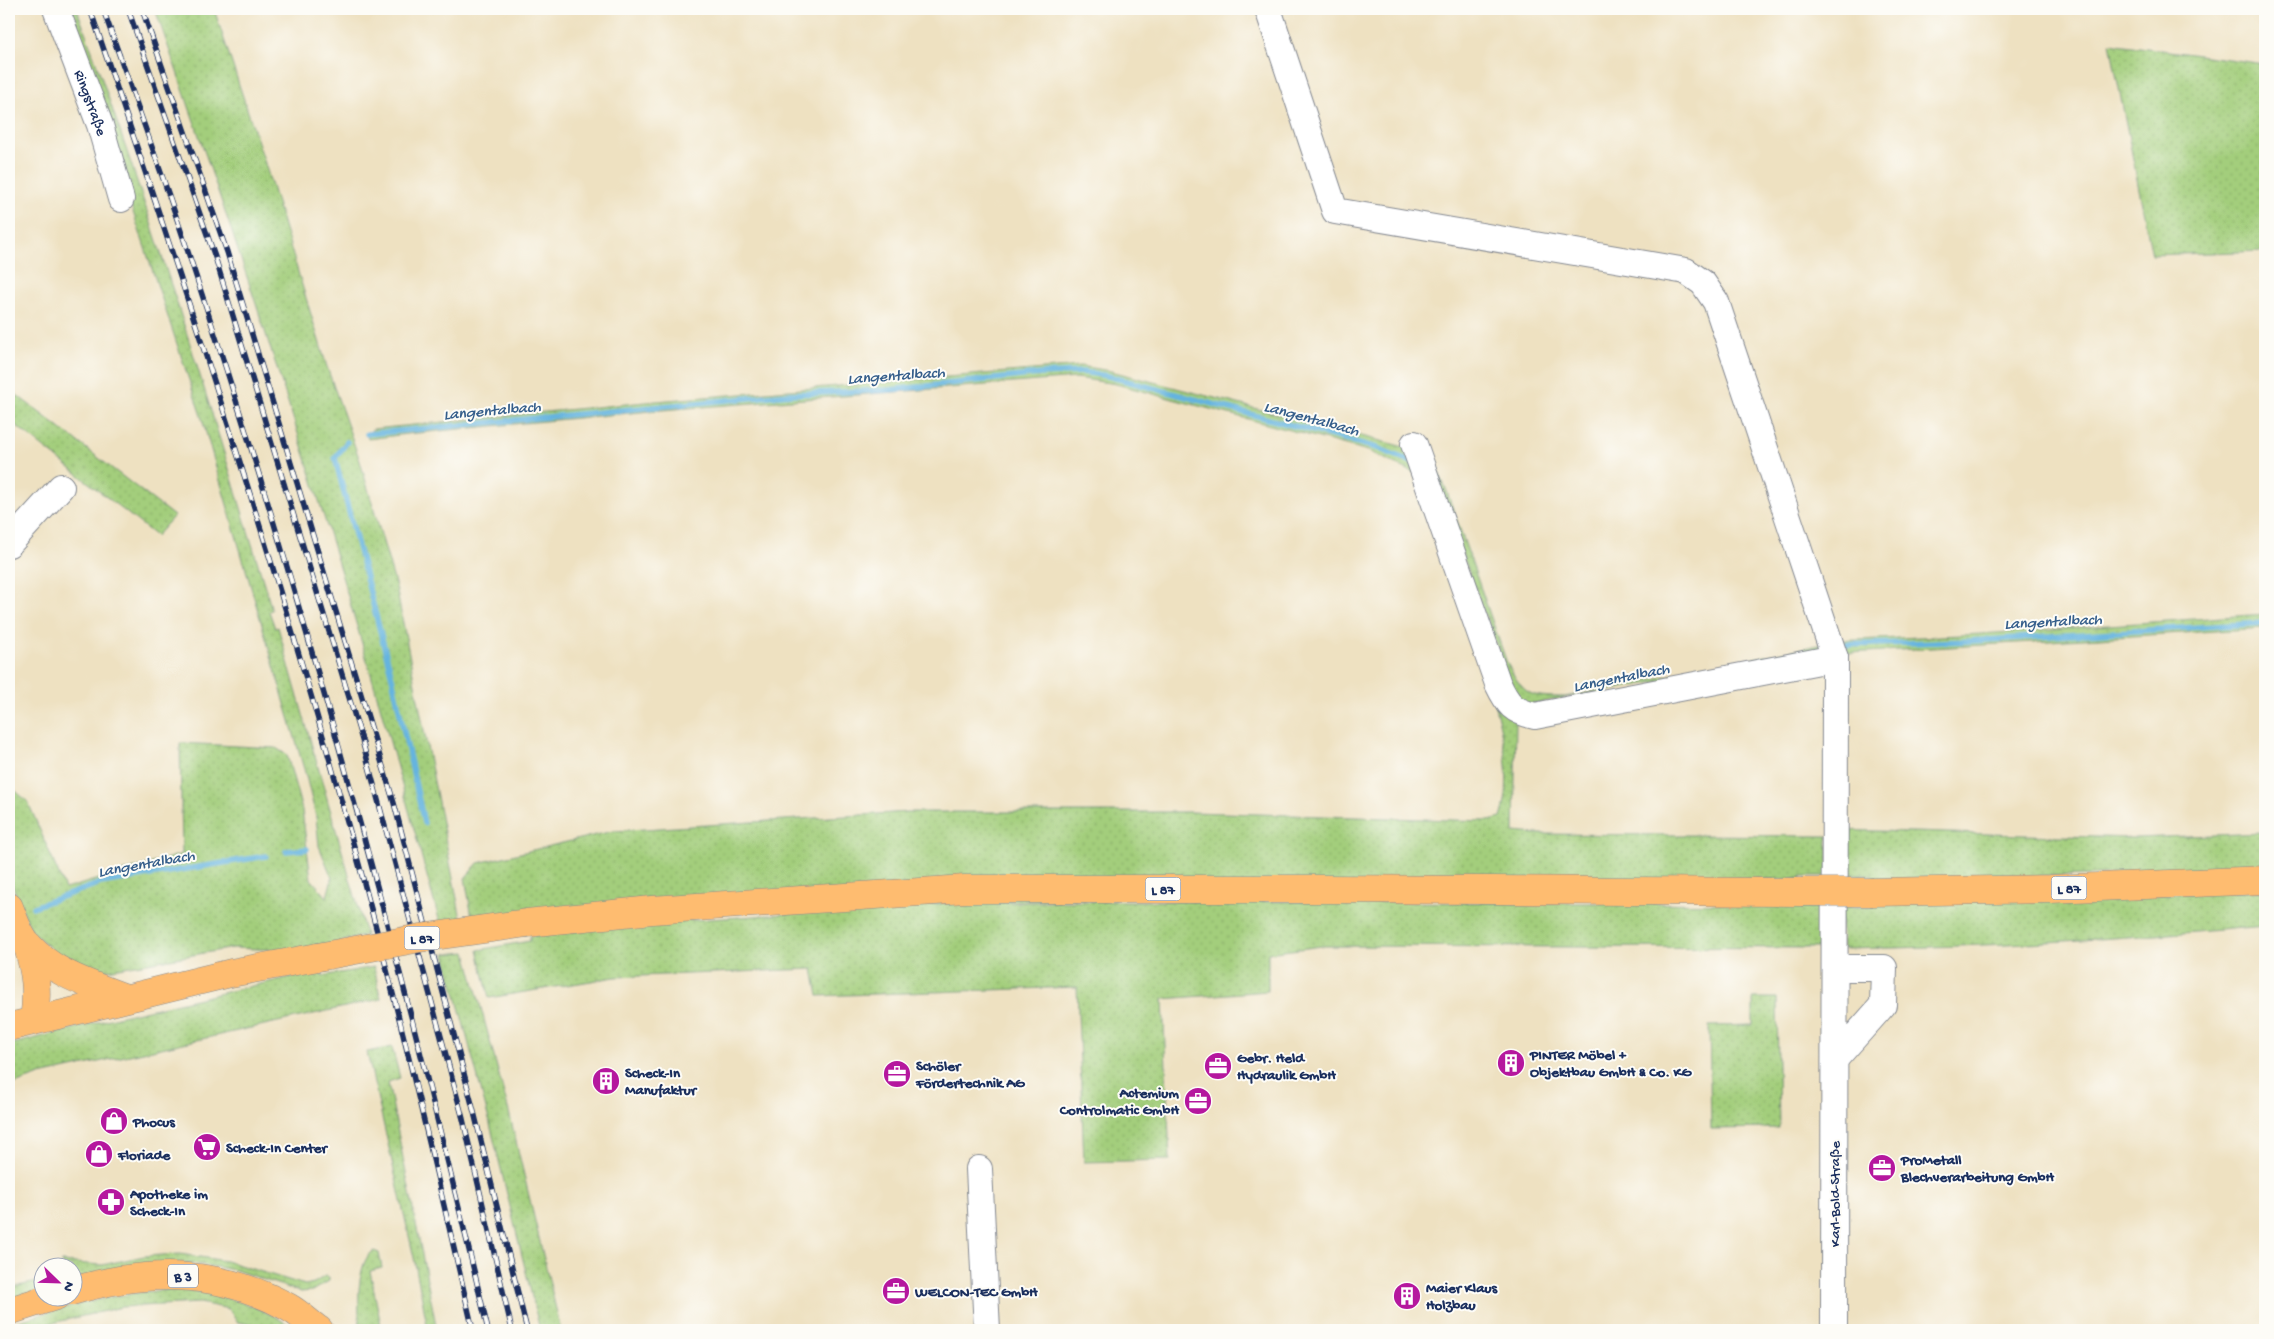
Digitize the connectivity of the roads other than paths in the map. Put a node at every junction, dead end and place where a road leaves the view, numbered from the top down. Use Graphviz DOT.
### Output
graph roads {
  1 [pos="56,9"];
  2 [pos="1268,9"];
  3 [pos="121,199"];
  4 [pos="1414,444"];
  5 [pos="62,487"];
  6 [pos="9,544"];
  7 [pos="1835,658"];
  8 [pos="2265,880"];
  9 [pos="9,907"];
  10 [pos="27,944"];
  11 [pos="1835,968"];
  12 [pos="126,998"];
  13 [pos="21,1024"];
  14 [pos="1835,1059"];
  15 [pos="979,1169"];
  16 [pos="82,1289"];
  17 [pos="32,1303"];
  18 [pos="9,1310"];
  19 [pos="319,1330"];
  20 [pos="987,1330"];
  21 [pos="1834,1330"];
  1 -- 3 [label="street, Ringstraße"];
  2 -- 7 [label="street, Karl-Bold-Straße"];
  4 -- 7 [label="street"];
  5 -- 6 [label="street"];
  7 -- 11 [label="street, Karl-Bold-Straße"];
  8 -- 12 [label="main road, L 87, bridge"];
  9 -- 10 [label="main road"];
  10 -- 12 [label="main road"];
  10 -- 13 [label="main road"];
  11 -- 14 [label="street, Karl-Bold-Straße"];
  11 -- 14 [label="street"];
  12 -- 13 [label="main road, L 87"];
  14 -- 21 [label="street, Karl-Bold-Straße"];
  15 -- 20 [label="street"];
  16 -- 19 [label="main road, B 3"];
  17 -- 18 [label="main road"];
}
